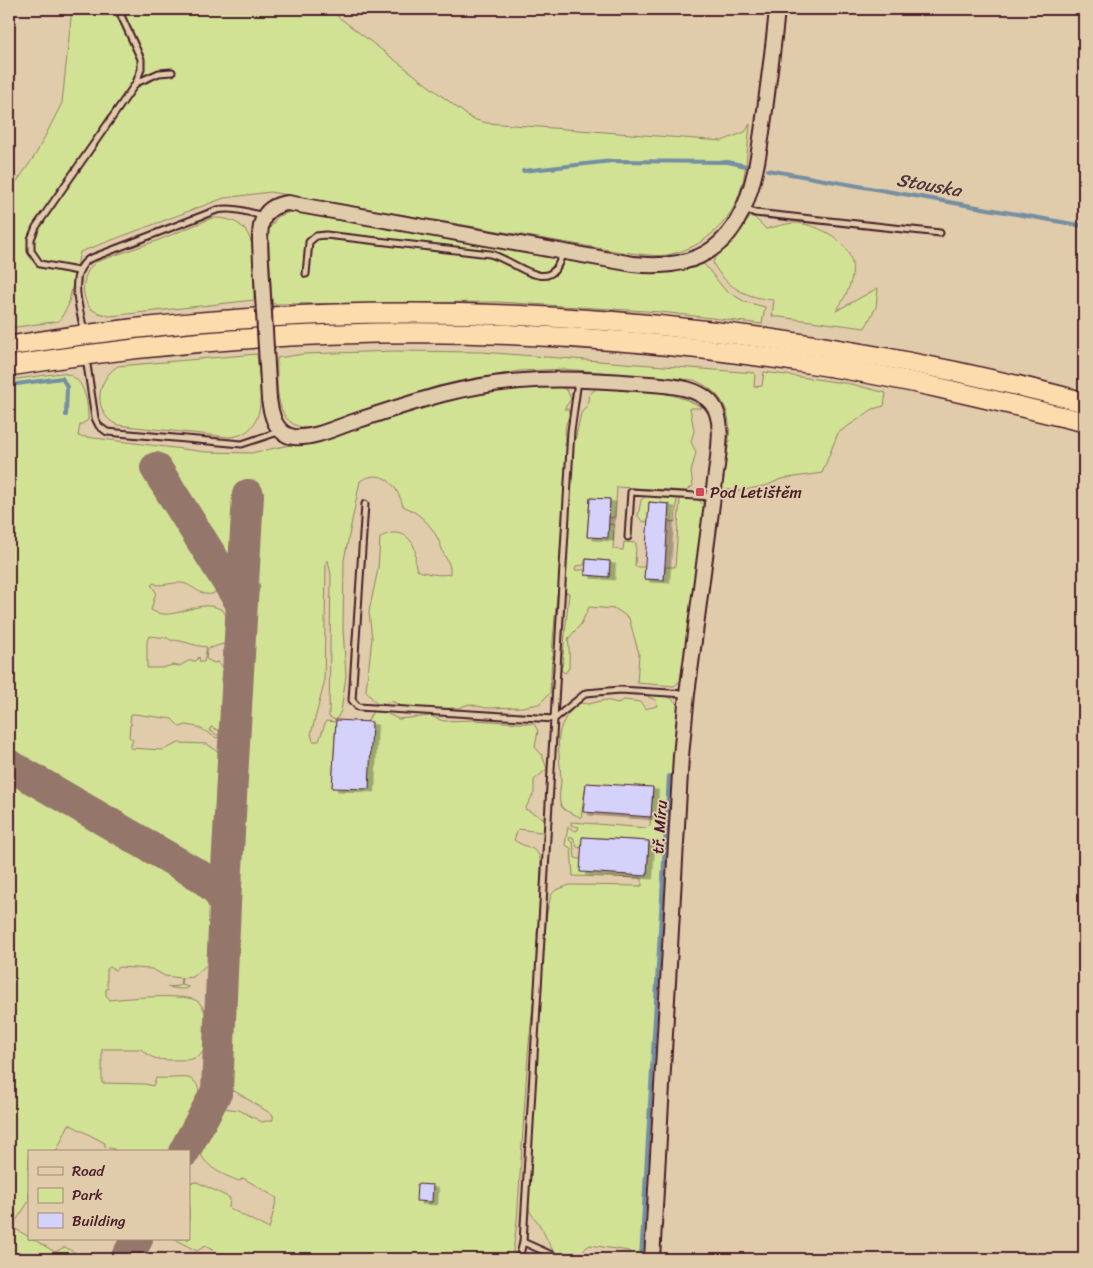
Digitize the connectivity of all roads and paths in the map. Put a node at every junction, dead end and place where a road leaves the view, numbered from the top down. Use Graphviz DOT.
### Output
graph roads {
  1 [pos="118,9"];
  2 [pos="778,9"];
  3 [pos="172,72"];
  4 [pos="136,83"];
  5 [pos="744,208"];
  6 [pos="264,217"];
  7 [pos="940,233"];
  8 [pos="562,252"];
  9 [pos="78,271"];
  10 [pos="306,274"];
  11 [pos="84,334"];
  12 [pos="9,346"];
  13 [pos="86,355"];
  14 [pos="9,366"];
  15 [pos="579,379"];
  16 [pos="1084,402"];
  17 [pos="1084,422"];
  18 [pos="281,431"];
  19 [pos="713,497"];
  20 [pos="365,504"];
  21 [pos="628,537"];
  22 [pos="687,694"];
  23 [pos="554,719"];
  24 [pos="523,1242"];
  25 [pos="519,1259"];
  26 [pos="561,1259"];
  27 [pos="652,1259"];
  1 -- 4 [label="lane"];
  2 -- 5 [label="main road"];
  3 -- 4 [label="lane"];
  4 -- 9 [label="lane"];
  5 -- 7 [label="lane"];
  5 -- 8 [label="main road"];
  6 -- 8 [label="main road"];
  6 -- 9 [label="lane"];
  6 -- 18 [label="main road, bridge"];
  8 -- 10 [label="lane"];
  9 -- 11 [label="lane"];
  11 -- 12 [label="highway"];
  11 -- 16 [label="highway"];
  13 -- 14 [label="highway"];
  13 -- 17 [label="highway"];
  13 -- 18 [label="lane"];
  15 -- 18 [label="main road"];
  15 -- 19 [label="main road, tř. Míru"];
  15 -- 23 [label="lane"];
  19 -- 21 [label="lane"];
  19 -- 22 [label="main road, tř. Míru"];
  20 -- 23 [label="lane"];
  22 -- 23 [label="lane"];
  22 -- 27 [label="main road, tř. Míru"];
  23 -- 24 [label="lane"];
  24 -- 25 [label="lane"];
  24 -- 26 [label="lane"];
}
